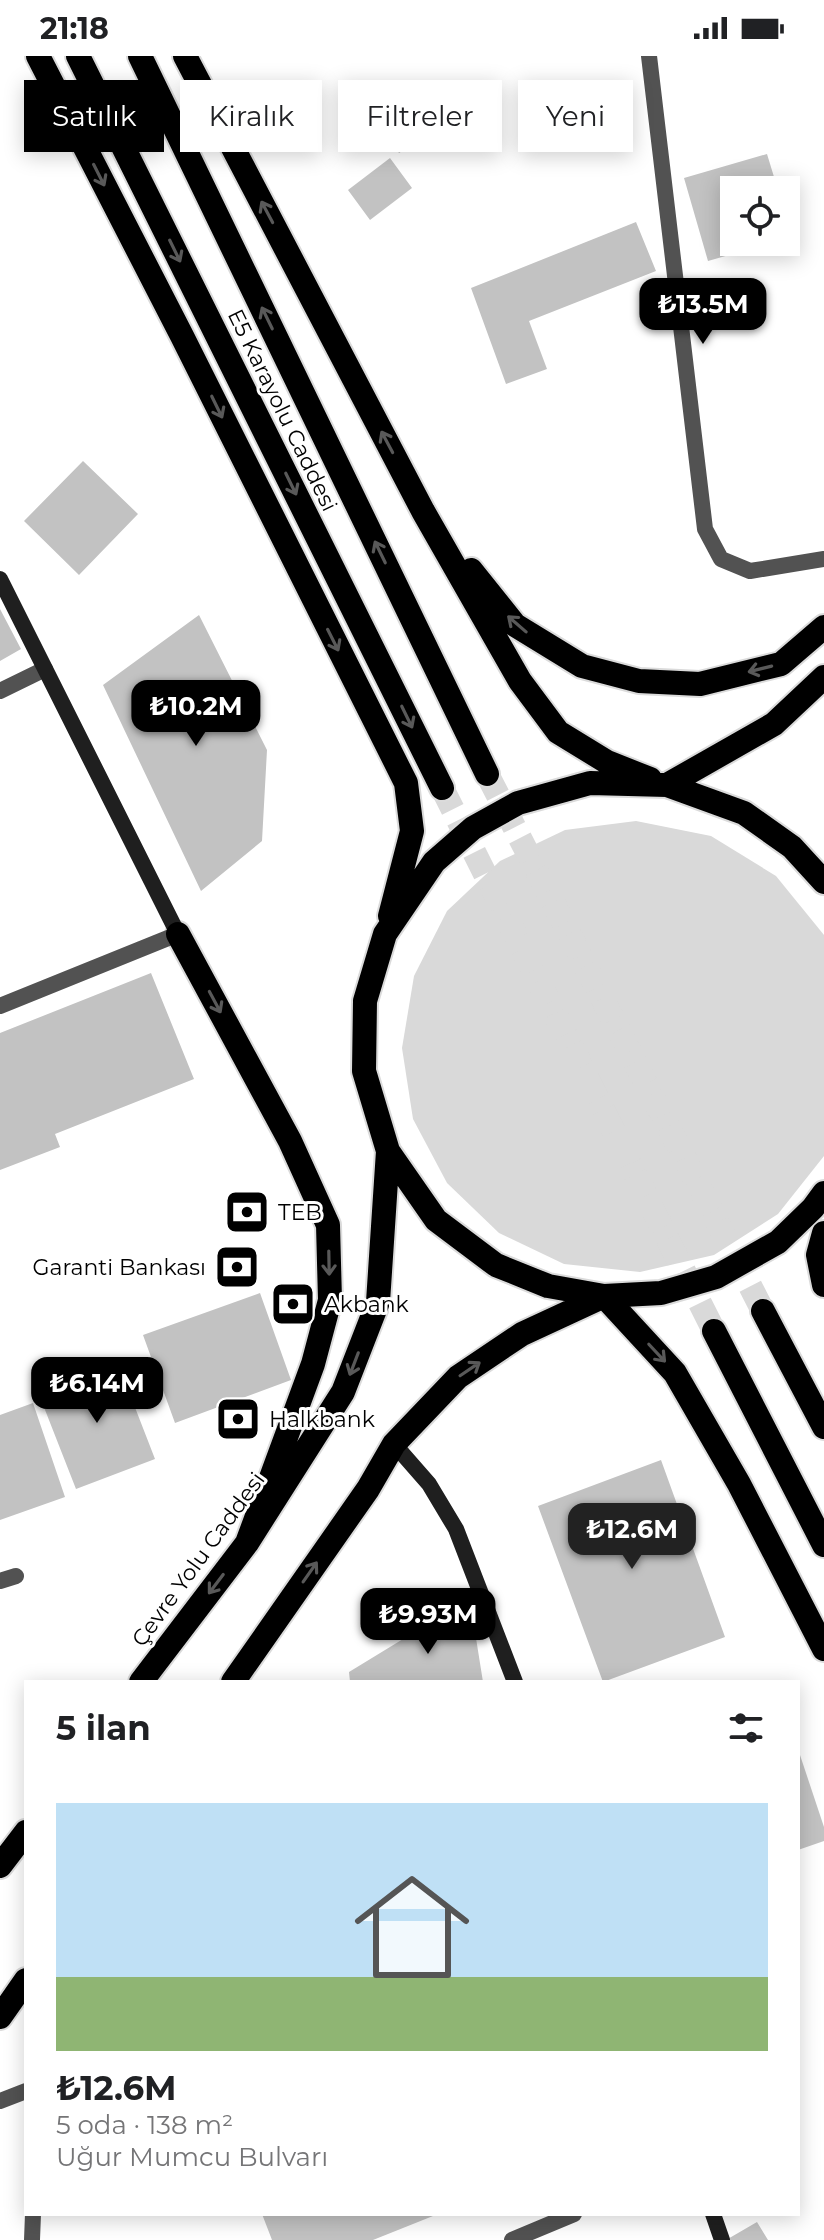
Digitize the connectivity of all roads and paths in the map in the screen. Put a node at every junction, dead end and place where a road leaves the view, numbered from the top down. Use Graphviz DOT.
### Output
graph roads {
  1 [pos="38,56"];
  2 [pos="78,56"];
  3 [pos="140,56"];
  4 [pos="185,56"];
  5 [pos="649,56"];
  6 [pos="423,511"];
  7 [pos="824,559"];
  8 [pos="0,579"];
  9 [pos="824,627"];
  10 [pos="45,669"];
  11 [pos="824,677"];
  12 [pos="0,691"];
  13 [pos="487,774"];
  14 [pos="667,785"];
  15 [pos="442,788"];
  16 [pos="824,882"];
  17 [pos="178,934"];
  18 [pos="385,934"];
  19 [pos="0,1006"];
  20 [pos="388,1151"];
  21 [pos="824,1193"];
  22 [pos="824,1233"];
  23 [pos="824,1285"];
  24 [pos="604,1296"];
  25 [pos="763,1311"];
  26 [pos="714,1331"];
  27 [pos="824,1427"];
  28 [pos="394,1444"];
  29 [pos="247,1543"];
  30 [pos="824,1545"];
  31 [pos="824,1649"];
  32 [pos="143,1680"];
  33 [pos="234,1680"];
  34 [pos="514,1680"];
  35 [pos="24,1835"];
  36 [pos="0,1866"];
  37 [pos="24,1983"];
  38 [pos="0,2017"];
  39 [pos="24,2092"];
  40 [pos="0,2101"];
  41 [pos="33,2216"];
  42 [pos="569,2216"];
  43 [pos="714,2216"];
  44 [pos="32,2240"];
  45 [pos="512,2240"];
  46 [pos="722,2240"];
  1 -- 18 [label="highway, one-way"];
  2 -- 15 [label="highway, E5 Karayolu Caddesi, one-way"];
  13 -- 3 [label="highway, E5 Karayolu Caddesi, one-way"];
  6 -- 4 [label="highway, one-way"];
  5 -- 7 [label="street"];
  9 -- 6 [label="highway, one-way"];
  6 -- 14 [label="highway"];
  8 -- 10 [label="street"];
  10 -- 12 [label="street"];
  10 -- 17 [label="street"];
  11 -- 14 [label="highway"];
  14 -- 16 [label="highway"];
  14 -- 18 [label="highway"];
  17 -- 19 [label="street"];
  17 -- 29 [label="highway, one-way"];
  18 -- 20 [label="highway"];
  20 -- 24 [label="highway"];
  20 -- 29 [label="highway, Çevre Yolu Caddesi, one-way"];
  21 -- 24 [label="highway"];
  22 -- 23 [label="highway"];
  28 -- 24 [label="highway, one-way"];
  24 -- 31 [label="highway, one-way"];
  25 -- 27 [label="highway"];
  26 -- 30 [label="highway"];
  33 -- 28 [label="highway, one-way"];
  28 -- 34 [label="street"];
  29 -- 32 [label="highway, Çevre Yolu Caddesi, one-way"];
  35 -- 36 [label="highway"];
  37 -- 38 [label="highway"];
  39 -- 40 [label="street"];
  41 -- 44 [label="street"];
  42 -- 45 [label="street"];
  43 -- 46 [label="street"];
}
